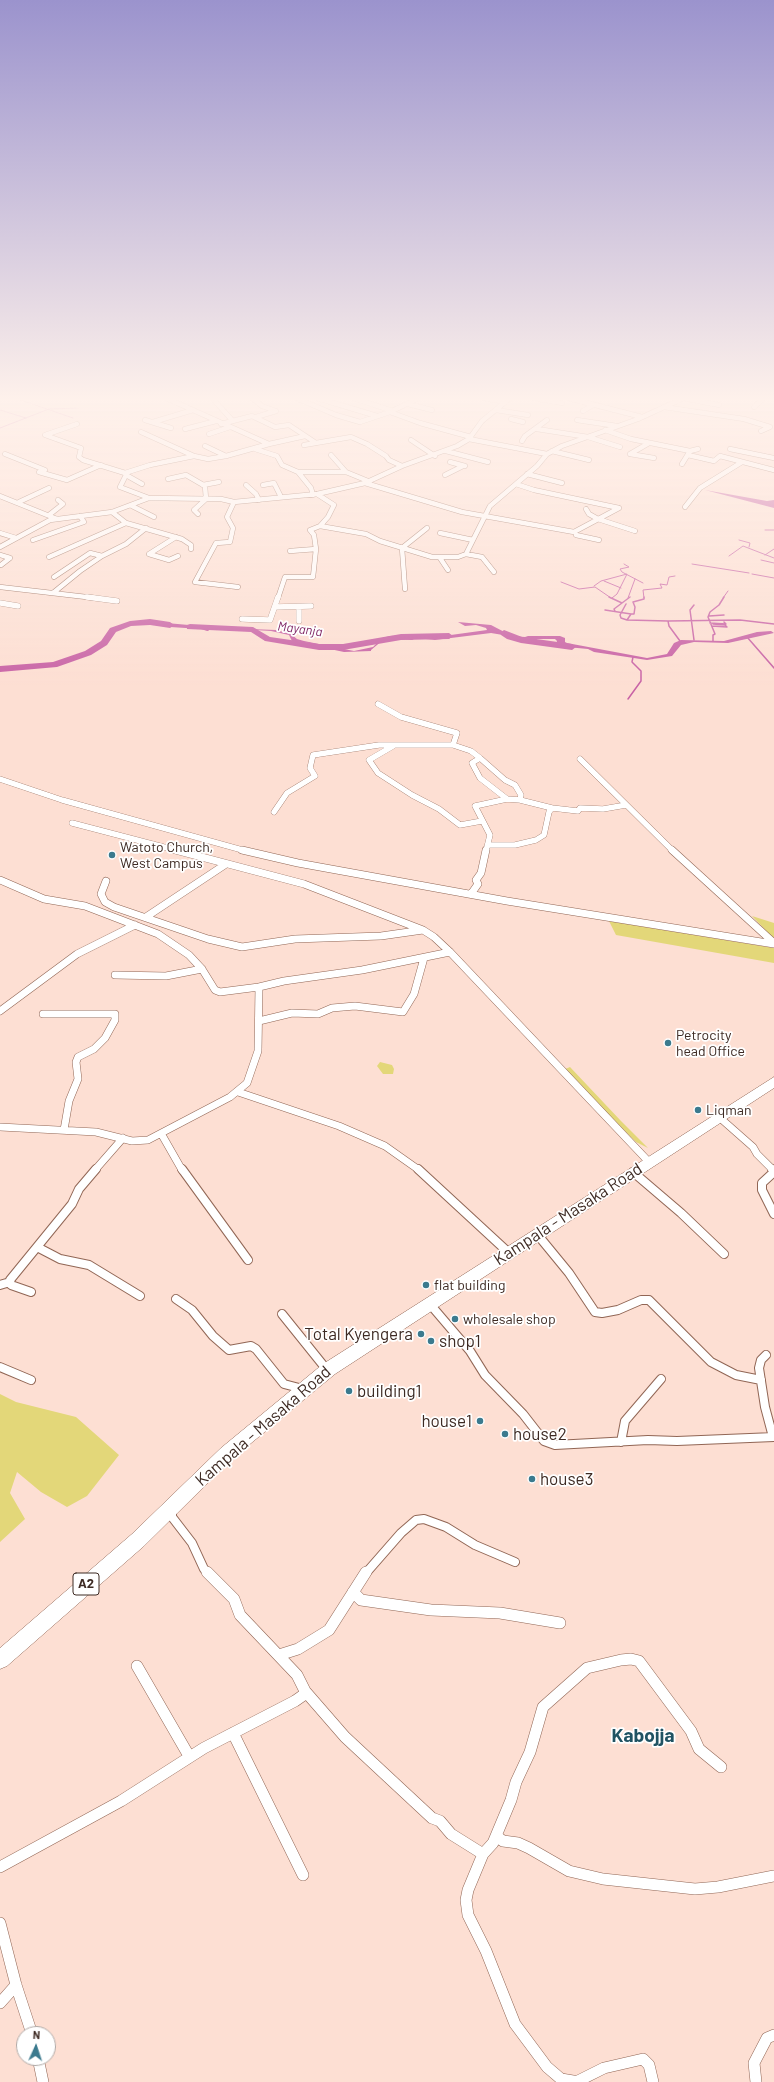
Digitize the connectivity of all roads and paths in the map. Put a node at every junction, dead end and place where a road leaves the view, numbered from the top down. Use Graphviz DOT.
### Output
graph roads {
  1 [pos="34,495"];
  2 [pos="142,495"];
  3 [pos="206,495"];
  4 [pos="257,495"];
  5 [pos="312,495"];
  6 [pos="315,495"];
  7 [pos="403,495"];
  8 [pos="503,495"];
  9 [pos="558,495"];
  10 [pos="694,495"];
  11 [pos="1,497"];
  12 [pos="281,497"];
  13 [pos="149,498"];
  14 [pos="206,499"];
  15 [pos="58,500"];
  16 [pos="259,500"];
  17 [pos="20,502"];
  18 [pos="234,502"];
  19 [pos="132,506"];
  20 [pos="685,507"];
  21 [pos="586,509"];
  22 [pos="112,512"];
  23 [pos="198,514"];
  24 [pos="49,515"];
  25 [pos="80,516"];
  26 [pos="486,516"];
  27 [pos="154,517"];
  28 [pos="57,519"];
  29 [pos="598,519"];
  30 [pos="126,523"];
  31 [pos="320,526"];
  32 [pos="146,528"];
  33 [pos="427,528"];
  34 [pos="635,530"];
  35 [pos="0,533"];
  36 [pos="440,533"];
  37 [pos="575,533"];
  38 [pos="176,537"];
  39 [pos="16,538"];
  40 [pos="571,539"];
  41 [pos="33,540"];
  42 [pos="473,540"];
  43 [pos="599,540"];
  44 [pos="0,547"];
  45 [pos="402,548"];
  46 [pos="191,549"];
  47 [pos="316,549"];
  48 [pos="290,551"];
  49 [pos="466,554"];
  50 [pos="0,555"];
  51 [pos="102,556"];
  52 [pos="178,556"];
  53 [pos="48,557"];
  54 [pos="440,558"];
  55 [pos="1,565"];
  56 [pos="448,570"];
  57 [pos="494,572"];
  58 [pos="54,577"];
  59 [pos="0,587"];
  60 [pos="238,587"];
  61 [pos="405,589"];
  62 [pos="52,594"];
  63 [pos="87,597"];
  64 [pos="82,602"];
  65 [pos="0,603"];
  66 [pos="18,606"];
  67 [pos="311,606"];
  68 [pos="112,607"];
  69 [pos="275,607"];
  70 [pos="299,607"];
  71 [pos="242,619"];
  72 [pos="299,621"];
  73 [pos="378,704"];
  74 [pos="393,745"];
  75 [pos="453,745"];
  76 [pos="480,758"];
  77 [pos="580,759"];
  78 [pos="0,779"];
  79 [pos="507,799"];
  80 [pos="520,800"];
  81 [pos="626,805"];
  82 [pos="552,808"];
  83 [pos="274,812"];
  84 [pos="482,821"];
  85 [pos="72,823"];
  86 [pos="488,846"];
  87 [pos="226,864"];
  88 [pos="0,880"];
  89 [pos="106,881"];
  90 [pos="471,894"];
  91 [pos="146,917"];
  92 [pos="134,925"];
  93 [pos="423,930"];
  94 [pos="774,944"];
  95 [pos="450,952"];
  96 [pos="424,958"];
  97 [pos="202,969"];
  98 [pos="115,975"];
  99 [pos="259,987"];
  100 [pos="0,1011"];
  101 [pos="43,1014"];
  102 [pos="259,1021"];
  103 [pos="774,1082"];
  104 [pos="238,1092"];
  105 [pos="721,1116"];
  106 [pos="0,1127"];
  107 [pos="64,1130"];
  108 [pos="162,1134"];
  109 [pos="123,1138"];
  110 [pos="649,1162"];
  111 [pos="774,1166"];
  112 [pos="633,1172"];
  113 [pos="774,1172"];
  114 [pos="774,1208"];
  115 [pos="774,1214"];
  116 [pos="537,1234"];
  117 [pos="37,1247"];
  118 [pos="509,1253"];
  119 [pos="724,1254"];
  120 [pos="248,1260"];
  121 [pos="10,1282"];
  122 [pos="0,1285"];
  123 [pos="31,1292"];
  124 [pos="140,1296"];
  125 [pos="176,1299"];
  126 [pos="429,1303"];
  127 [pos="282,1314"];
  128 [pos="766,1355"];
  129 [pos="0,1367"];
  130 [pos="327,1370"];
  131 [pos="661,1379"];
  132 [pos="30,1380"];
  133 [pos="761,1380"];
  134 [pos="303,1389"];
  135 [pos="773,1437"];
  136 [pos="621,1442"];
  137 [pos="172,1506"];
  138 [pos="515,1562"];
  139 [pos="353,1592"];
  140 [pos="560,1623"];
  141 [pos="279,1655"];
  142 [pos="0,1660"];
  143 [pos="137,1666"];
  144 [pos="305,1691"];
  145 [pos="233,1733"];
  146 [pos="190,1756"];
  147 [pos="721,1767"];
  148 [pos="496,1836"];
  149 [pos="483,1854"];
  150 [pos="0,1867"];
  151 [pos="303,1875"];
  152 [pos="774,1876"];
  153 [pos="0,1923"];
  154 [pos="16,1985"];
  155 [pos="0,2003"];
  156 [pos="29,2026"];
  157 [pos="774,2035"];
  158 [pos="40,2066"];
  159 [pos="43,2082"];
  160 [pos="577,2082"];
  161 [pos="653,2082"];
  162 [pos="756,2082"];
  1 -- 17 [label="street"];
  2 -- 13 [label="street"];
  3 -- 14 [label="street"];
  4 -- 16 [label="street"];
  5 -- 12 [label="street"];
  6 -- 31 [label="street"];
  7 -- 26 [label="street"];
  8 -- 26 [label="street"];
  9 -- 29 [label="street"];
  10 -- 20 [label="street"];
  11 -- 17 [label="street"];
  12 -- 16 [label="street"];
  13 -- 14 [label="street"];
  13 -- 19 [label="street"];
  14 -- 18 [label="street"];
  14 -- 23 [label="street"];
  15 -- 24 [label="street"];
  16 -- 18 [label="street"];
  17 -- 24 [label="street"];
  18 -- 60 [label="street"];
  19 -- 22 [label="street"];
  19 -- 27 [label="street"];
  21 -- 29 [label="street"];
  22 -- 25 [label="street"];
  22 -- 30 [label="street"];
  24 -- 28 [label="street"];
  25 -- 28 [label="street"];
  25 -- 41 [label="street"];
  26 -- 37 [label="street"];
  26 -- 42 [label="street"];
  28 -- 39 [label="street"];
  29 -- 34 [label="street"];
  29 -- 37 [label="street"];
  30 -- 32 [label="street"];
  30 -- 53 [label="street"];
  31 -- 45 [label="street"];
  31 -- 47 [label="street"];
  32 -- 38 [label="street"];
  32 -- 51 [label="street"];
  33 -- 45 [label="street"];
  35 -- 39 [label="street"];
  36 -- 42 [label="street"];
  37 -- 40 [label="street"];
  37 -- 43 [label="street"];
  38 -- 46 [label="street"];
  38 -- 52 [label="street"];
  39 -- 44 [label="street"];
  42 -- 49 [label="street"];
  45 -- 54 [label="street"];
  45 -- 61 [label="street"];
  47 -- 48 [label="street"];
  47 -- 69 [label="street"];
  49 -- 54 [label="street"];
  49 -- 57 [label="street"];
  50 -- 55 [label="street"];
  51 -- 58 [label="street"];
  51 -- 62 [label="street"];
  54 -- 56 [label="street"];
  59 -- 62 [label="street"];
  62 -- 63 [label="street"];
  63 -- 64 [label="street"];
  63 -- 68 [label="street"];
  65 -- 66 [label="street"];
  67 -- 70 [label="street"];
  69 -- 70 [label="street"];
  69 -- 71 [label="street"];
  70 -- 72 [label="street"];
  73 -- 75 [label="street"];
  74 -- 75 [label="street"];
  74 -- 83 [label="street"];
  74 -- 84 [label="street"];
  75 -- 76 [label="street"];
  76 -- 79 [label="street"];
  76 -- 80 [label="street"];
  77 -- 81 [label="street"];
  78 -- 90 [label="street"];
  79 -- 80 [label="street"];
  79 -- 84 [label="street"];
  80 -- 82 [label="street"];
  81 -- 82 [label="street"];
  81 -- 94 [label="street"];
  82 -- 86 [label="street"];
  84 -- 86 [label="street"];
  85 -- 87 [label="street"];
  86 -- 90 [label="street"];
  87 -- 91 [label="street"];
  87 -- 93 [label="street"];
  88 -- 92 [label="street"];
  89 -- 91 [label="street"];
  90 -- 94 [label="street"];
  91 -- 93 [label="street"];
  92 -- 97 [label="street"];
  92 -- 100 [label="street"];
  93 -- 95 [label="street"];
  95 -- 96 [label="street"];
  95 -- 110 [label="street"];
  96 -- 99 [label="street"];
  96 -- 102 [label="street"];
  97 -- 98 [label="street"];
  97 -- 99 [label="street"];
  99 -- 102 [label="street"];
  101 -- 107 [label="street"];
  102 -- 104 [label="street"];
  103 -- 105 [label="highway, Kampala - Masaka Road / A2"];
  104 -- 108 [label="street"];
  104 -- 118 [label="street"];
  105 -- 110 [label="highway, Kampala - Masaka Road / A2"];
  105 -- 111 [label="street"];
  105 -- 113 [label="street"];
  106 -- 107 [label="street"];
  107 -- 109 [label="street"];
  108 -- 109 [label="street"];
  108 -- 120 [label="street"];
  109 -- 117 [label="street"];
  110 -- 112 [label="highway, Kampala - Masaka Road / A2"];
  112 -- 116 [label="highway, Kampala - Masaka Road / A2"];
  112 -- 119 [label="street"];
  113 -- 114 [label="street"];
  113 -- 115 [label="street"];
  116 -- 118 [label="highway, Kampala - Masaka Road / A2"];
  116 -- 133 [label="street"];
  117 -- 121 [label="street"];
  117 -- 124 [label="street"];
  118 -- 126 [label="highway, Kampala - Masaka Road / A2"];
  121 -- 122 [label="street"];
  121 -- 123 [label="street"];
  125 -- 134 [label="street"];
  126 -- 130 [label="highway, Kampala - Masaka Road / A2"];
  126 -- 136 [label="street"];
  127 -- 130 [label="street"];
  128 -- 133 [label="street"];
  129 -- 132 [label="street"];
  130 -- 134 [label="highway, Kampala - Masaka Road / A2"];
  131 -- 136 [label="street"];
  133 -- 135 [label="street"];
  134 -- 137 [label="highway, Kampala - Masaka Road / A2"];
  135 -- 136 [label="street"];
  137 -- 141 [label="street"];
  137 -- 142 [label="highway, Kampala - Masaka Road / A2"];
  138 -- 139 [label="street"];
  139 -- 140 [label="street"];
  139 -- 141 [label="street"];
  141 -- 144 [label="street"];
  143 -- 146 [label="street"];
  144 -- 145 [label="street"];
  144 -- 149 [label="street"];
  145 -- 146 [label="street"];
  145 -- 151 [label="street"];
  146 -- 150 [label="street"];
  147 -- 148 [label="street"];
  148 -- 149 [label="street"];
  148 -- 152 [label="street"];
  149 -- 160 [label="street"];
  153 -- 154 [label="street"];
  154 -- 155 [label="street"];
  154 -- 156 [label="street"];
  157 -- 162 [label="street"];
  158 -- 159 [label="street"];
  160 -- 161 [label="street"];
}
